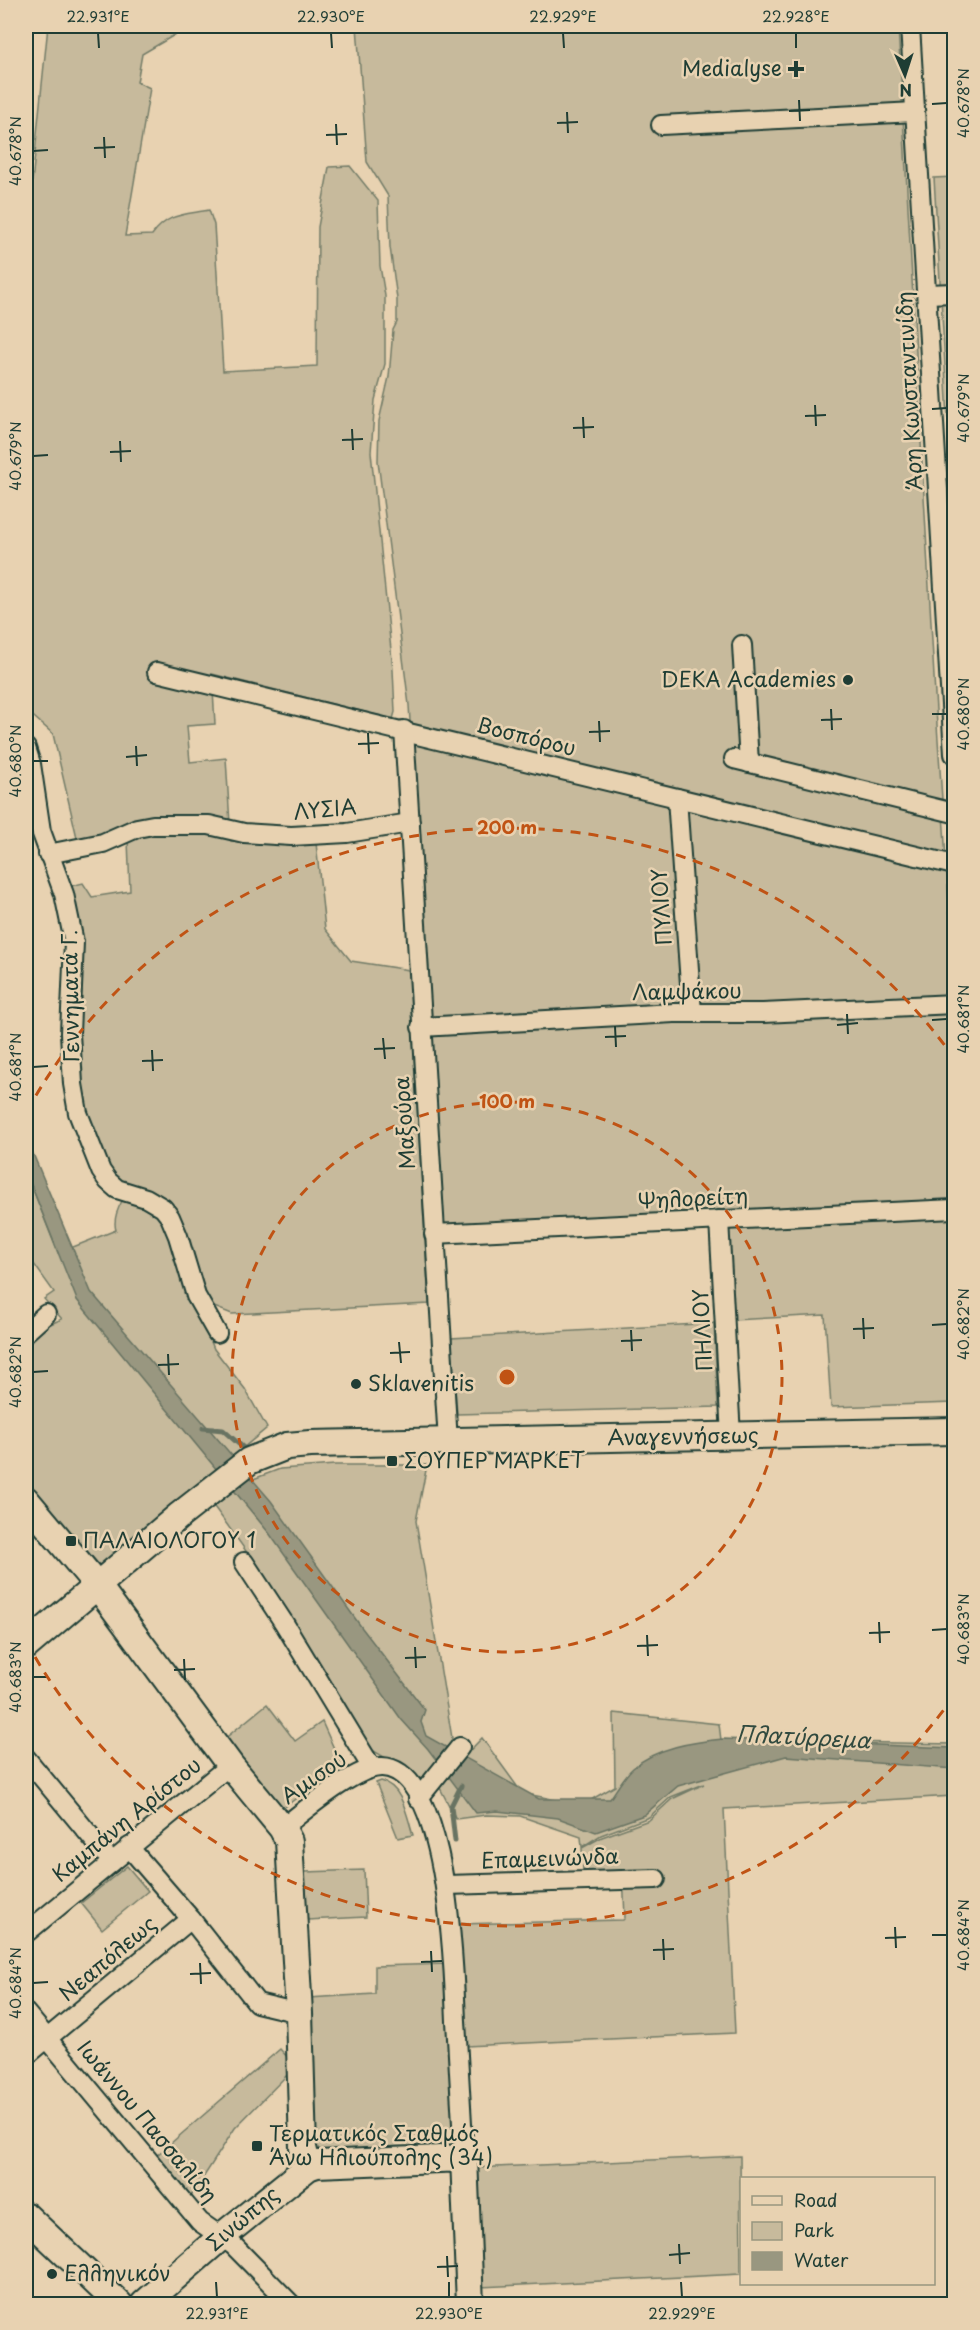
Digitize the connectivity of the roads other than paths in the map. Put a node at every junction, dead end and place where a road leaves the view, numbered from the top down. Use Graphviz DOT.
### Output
graph roads {
  1 [pos="910,26"];
  2 [pos="915,112"];
  3 [pos="661,125"];
  4 [pos="954,293"];
  5 [pos="927,294"];
  6 [pos="948,559"];
  7 [pos="742,645"];
  8 [pos="157,672"];
  9 [pos="404,730"];
  10 [pos="954,746"];
  11 [pos="26,748"];
  12 [pos="677,798"];
  13 [pos="954,813"];
  14 [pos="410,823"];
  15 [pos="48,854"];
  16 [pos="954,865"];
  17 [pos="954,1004"];
  18 [pos="692,1013"];
  19 [pos="422,1027"];
  20 [pos="954,1209"];
  21 [pos="719,1220"];
  22 [pos="434,1234"];
  23 [pos="46,1314"];
  24 [pos="26,1332"];
  25 [pos="217,1333"];
  26 [pos="954,1431"];
  27 [pos="731,1436"];
  28 [pos="448,1442"];
  29 [pos="26,1500"];
  30 [pos="244,1562"];
  31 [pos="97,1585"];
  32 [pos="26,1646"];
  33 [pos="460,1747"];
  34 [pos="26,1758"];
  35 [pos="230,1765"];
  36 [pos="372,1768"];
  37 [pos="418,1799"];
  38 [pos="282,1828"];
  39 [pos="129,1847"];
  40 [pos="112,1862"];
  41 [pos="656,1878"];
  42 [pos="446,1885"];
  43 [pos="191,1919"];
  44 [pos="26,1934"];
  45 [pos="26,2013"];
  46 [pos="299,2013"];
  47 [pos="47,2038"];
  48 [pos="26,2056"];
  49 [pos="464,2158"];
  50 [pos="308,2167"];
  51 [pos="26,2216"];
  52 [pos="221,2237"];
  53 [pos="119,2304"];
  54 [pos="144,2304"];
  55 [pos="291,2304"];
  56 [pos="470,2304"];
  1 -- 2 [label="street, Άρη Κωνσταντινίδη"];
  2 -- 3 [label="street"];
  2 -- 5 [label="street, Άρη Κωνσταντινίδη"];
  4 -- 5 [label="street"];
  5 -- 6 [label="street, Άρη Κωνσταντινίδη"];
  6 -- 10 [label="street, Άρη Κωνσταντινίδη"];
  7 -- 13 [label="street"];
  8 -- 9 [label="street, Βοσπόρου"];
  9 -- 12 [label="street, Βοσπόρου"];
  9 -- 14 [label="street, Μαξούρα"];
  11 -- 15 [label="street, Γεννηματά Γ."];
  12 -- 16 [label="street, Βοσπόρου"];
  12 -- 18 [label="street, ΠΥΛΙΟΥ"];
  14 -- 15 [label="street, ΛΥΣΙΑ"];
  14 -- 19 [label="street, Μαξούρα"];
  15 -- 25 [label="street, Γεννηματά Γ."];
  17 -- 18 [label="street, Λαμψάκου"];
  18 -- 19 [label="street, Λαμψάκου"];
  19 -- 22 [label="street, Μαξούρα"];
  20 -- 21 [label="street, Ψηλορείτη"];
  21 -- 22 [label="street, Ψηλορείτη"];
  21 -- 27 [label="street, ΠΗΛΙΟΥ"];
  22 -- 28 [label="street, Μαξούρα"];
  23 -- 24 [label="street"];
  26 -- 27 [label="street, Αναγεννήσεως"];
  27 -- 28 [label="street, Αναγεννήσεως"];
  28 -- 31 [label="street, Αναγεννήσεως"];
  29 -- 31 [label="street"];
  30 -- 36 [label="street"];
  31 -- 32 [label="street, Αναγεννήσεως"];
  31 -- 35 [label="street"];
  33 -- 37 [label="street"];
  34 -- 40 [label="street"];
  35 -- 38 [label="street"];
  35 -- 39 [label="street, Καμπάνη Αρίστου"];
  36 -- 37 [label="street"];
  36 -- 38 [label="street, Αμισού"];
  37 -- 42 [label="street"];
  38 -- 46 [label="street"];
  39 -- 40 [label="street, Καμπάνη Αρίστου"];
  39 -- 43 [label="street"];
  40 -- 44 [label="street, Καμπάνη Αρίστου"];
  41 -- 42 [label="street, Επαμεινώνδα"];
  42 -- 49 [label="street"];
  43 -- 46 [label="street"];
  43 -- 47 [label="street, Νεαπόλεως"];
  45 -- 47 [label="street, Ιωάννου Πασσαλίδη"];
  46 -- 50 [label="street"];
  47 -- 48 [label="street, Νεαπόλεως"];
  47 -- 52 [label="street, Ιωάννου Πασσαλίδη"];
  49 -- 50 [label="street"];
  49 -- 56 [label="street"];
  50 -- 52 [label="street, Σινώπης"];
  51 -- 53 [label="street"];
  52 -- 54 [label="street, Σινώπης"];
  52 -- 55 [label="street, Ιωάννου Πασσαλίδη"];
}
